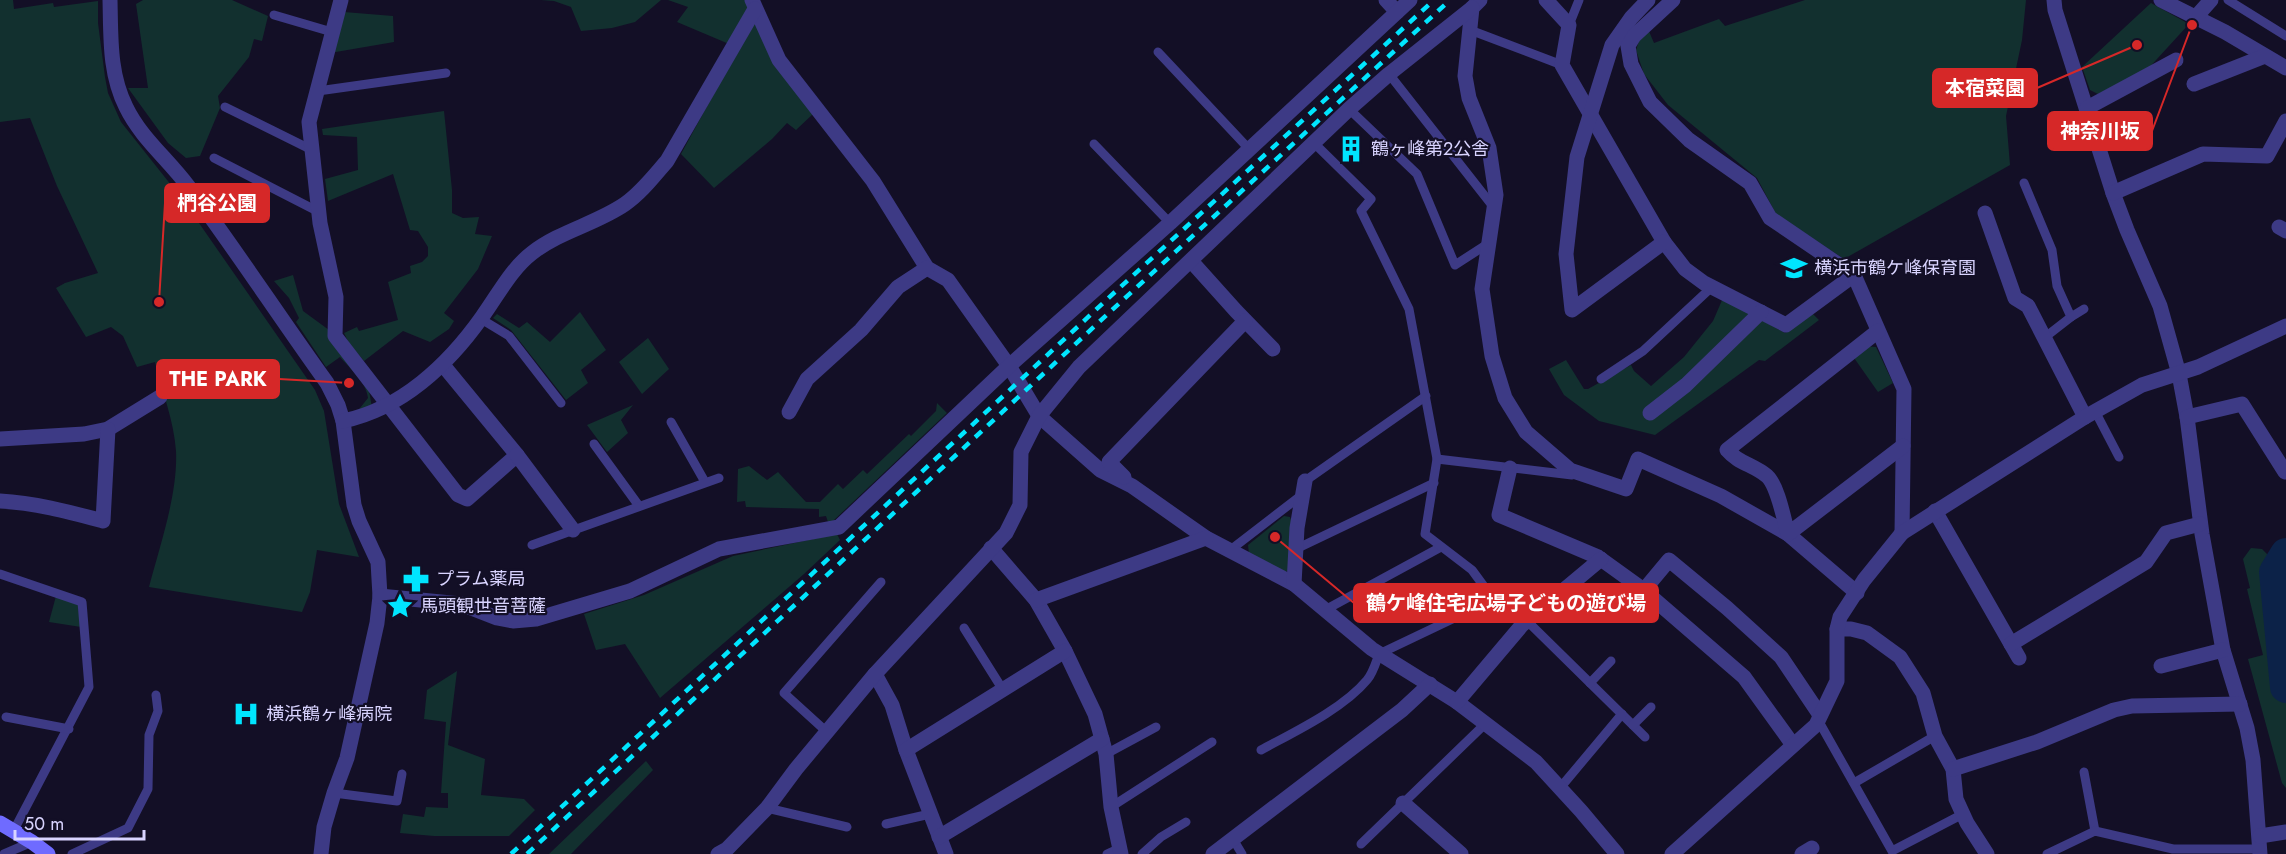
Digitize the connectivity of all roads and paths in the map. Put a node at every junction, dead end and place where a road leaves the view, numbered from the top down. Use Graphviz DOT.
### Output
graph roads {
  1 [pos="110,0"];
  2 [pos="341,0"];
  3 [pos="1386,0"];
  4 [pos="1410,0"];
  5 [pos="1546,0"];
  6 [pos="1579,0"];
  7 [pos="1648,0"];
  8 [pos="1673,0"];
  9 [pos="2054,0"];
  10 [pos="2161,0"];
  11 [pos="2211,0"];
  12 [pos="2228,0"];
  13 [pos="754,4"];
  14 [pos="1476,4"];
  15 [pos="1397,12"];
  16 [pos="274,15"];
  17 [pos="2195,18"];
  18 [pos="1569,25"];
  19 [pos="1470,30"];
  20 [pos="332,32"];
  21 [pos="1629,32"];
  22 [pos="2286,36"];
  23 [pos="1158,52"];
  24 [pos="2265,56"];
  25 [pos="2176,60"];
  26 [pos="1562,66"];
  27 [pos="2286,68"];
  28 [pos="446,73"];
  29 [pos="1389,74"];
  30 [pos="2194,84"];
  31 [pos="318,91"];
  32 [pos="225,106"];
  33 [pos="2087,108"];
  34 [pos="1349,109"];
  35 [pos="1590,114"];
  36 [pos="2286,121"];
  37 [pos="1314,143"];
  38 [pos="1094,144"];
  39 [pos="1249,149"];
  40 [pos="312,150"];
  41 [pos="214,158"];
  42 [pos="2024,183"];
  43 [pos="2113,193"];
  44 [pos="1495,209"];
  45 [pos="319,212"];
  46 [pos="1985,213"];
  47 [pos="1170,223"];
  48 [pos="1664,242"];
  49 [pos="1489,243"];
  50 [pos="1192,262"];
  51 [pos="927,268"];
  52 [pos="1854,275"];
  53 [pos="1713,286"];
  54 [pos="2084,309"];
  55 [pos="1761,312"];
  56 [pos="2071,317"];
  57 [pos="481,319"];
  58 [pos="1245,321"];
  59 [pos="2286,326"];
  60 [pos="1878,330"];
  61 [pos="2044,338"];
  62 [pos="1273,349"];
  63 [pos="443,365"];
  64 [pos="1009,366"];
  65 [pos="2179,374"];
  66 [pos="1601,379"];
  67 [pos="1426,396"];
  68 [pos="160,397"];
  69 [pos="561,403"];
  70 [pos="387,405"];
  71 [pos="789,412"];
  72 [pos="1650,413"];
  73 [pos="2090,414"];
  74 [pos="1039,416"];
  75 [pos="2187,417"];
  76 [pos="343,421"];
  77 [pos="671,422"];
  78 [pos="108,429"];
  79 [pos="0,439"];
  80 [pos="594,444"];
  81 [pos="1903,446"];
  82 [pos="517,455"];
  83 [pos="2118,457"];
  84 [pos="1437,459"];
  85 [pos="1510,468"];
  86 [pos="2285,472"];
  87 [pos="718,478"];
  88 [pos="705,482"];
  89 [pos="1434,483"];
  90 [pos="1132,486"];
  91 [pos="1304,487"];
  92 [pos="1626,489"];
  93 [pos="0,501"];
  94 [pos="639,506"];
  95 [pos="1935,511"];
  96 [pos="2200,524"];
  97 [pos="573,530"];
  98 [pos="1902,532"];
  99 [pos="1788,534"];
  100 [pos="1206,538"];
  101 [pos="532,545"];
  102 [pos="991,548"];
  103 [pos="1441,548"];
  104 [pos="1296,549"];
  105 [pos="1228,551"];
  106 [pos="1601,559"];
  107 [pos="0,574"];
  108 [pos="881,582"];
  109 [pos="1294,584"];
  110 [pos="1644,590"];
  111 [pos="1857,593"];
  112 [pos="380,596"];
  113 [pos="1036,600"];
  114 [pos="1325,610"];
  115 [pos="1527,621"];
  116 [pos="964,628"];
  117 [pos="1837,629"];
  118 [pos="2011,644"];
  119 [pos="2223,650"];
  120 [pos="1065,651"];
  121 [pos="1379,654"];
  122 [pos="2019,658"];
  123 [pos="1611,661"];
  124 [pos="2161,666"];
  125 [pos="876,674"];
  126 [pos="1590,683"];
  127 [pos="1430,684"];
  128 [pos="1003,690"];
  129 [pos="156,695"];
  130 [pos="1457,702"];
  131 [pos="2240,704"];
  132 [pos="1651,707"];
  133 [pos="1622,714"];
  134 [pos="6,717"];
  135 [pos="1819,718"];
  136 [pos="1485,724"];
  137 [pos="1633,725"];
  138 [pos="1156,727"];
  139 [pos="69,729"];
  140 [pos="828,733"];
  141 [pos="1935,736"];
  142 [pos="1645,737"];
  143 [pos="1212,742"];
  144 [pos="1793,745"];
  145 [pos="1104,747"];
  146 [pos="906,750"];
  147 [pos="1261,750"];
  148 [pos="1953,769"];
  149 [pos="2084,772"];
  150 [pos="402,774"];
  151 [pos="1854,783"];
  152 [pos="1560,788"];
  153 [pos="334,793"];
  154 [pos="1403,803"];
  155 [pos="1111,807"];
  156 [pos="767,808"];
  157 [pos="930,814"];
  158 [pos="1963,814"];
  159 [pos="1186,822"];
  160 [pos="0,823"];
  161 [pos="886,824"];
  162 [pos="847,827"];
  163 [pos="14,830"];
  164 [pos="2095,831"];
  165 [pos="2286,832"];
  166 [pos="939,837"];
  167 [pos="1233,839"];
  168 [pos="32,842"];
  169 [pos="1361,844"];
  170 [pos="2260,846"];
  171 [pos="1116,852"];
  172 [pos="4,854"];
  173 [pos="48,854"];
  174 [pos="72,854"];
  175 [pos="321,854"];
  176 [pos="718,854"];
  177 [pos="946,854"];
  178 [pos="1142,854"];
  179 [pos="1213,854"];
  180 [pos="1242,854"];
  181 [pos="1461,854"];
  182 [pos="1617,854"];
  183 [pos="1672,854"];
  184 [pos="1987,854"];
  185 [pos="2047,854"];
  1 -- 76 [label="street"];
  2 -- 20 [label="street"];
  3 -- 15 [label="street"];
  4 -- 15 [label="street"];
  5 -- 18 [label="street"];
  6 -- 18 [label="lane"];
  7 -- 21 [label="street"];
  8 -- 21 [label="street"];
  9 -- 33 [label="street"];
  10 -- 17 [label="street"];
  11 -- 17 [label="street"];
  12 -- 22 [label="lane"];
  13 -- 51 [label="street"];
  13 -- 57 [label="street"];
  14 -- 19 [label="street"];
  14 -- 29 [label="street"];
  15 -- 39 [label="street"];
  16 -- 20 [label="lane"];
  17 -- 24 [label="street"];
  18 -- 26 [label="street"];
  19 -- 26 [label="lane"];
  19 -- 44 [label="street"];
  20 -- 31 [label="street"];
  21 -- 35 [label="street"];
  21 -- 52 [label="street"];
  23 -- 39 [label="lane"];
  24 -- 27 [label="street"];
  24 -- 30 [label="street"];
  25 -- 33 [label="street"];
  26 -- 35 [label="street"];
  28 -- 31 [label="lane"];
  29 -- 34 [label="street"];
  29 -- 44 [label="lane"];
  31 -- 40 [label="street"];
  32 -- 40 [label="lane"];
  33 -- 43 [label="street"];
  34 -- 37 [label="street"];
  34 -- 49 [label="lane"];
  35 -- 48 [label="street"];
  35 -- 48 [label="street"];
  36 -- 43 [label="street"];
  37 -- 50 [label="street"];
  37 -- 67 [label="lane"];
  38 -- 47 [label="lane"];
  39 -- 47 [label="street"];
  40 -- 45 [label="street"];
  41 -- 45 [label="lane"];
  42 -- 56 [label="lane"];
  43 -- 65 [label="street"];
  44 -- 49 [label="street"];
  45 -- 70 [label="street"];
  46 -- 61 [label="street"];
  47 -- 64 [label="street"];
  48 -- 53 [label="street"];
  49 -- 92 [label="street"];
  50 -- 58 [label="street"];
  50 -- 74 [label="street"];
  51 -- 64 [label="street"];
  51 -- 71 [label="street"];
  52 -- 55 [label="street"];
  52 -- 60 [label="street"];
  53 -- 55 [label="street"];
  53 -- 66 [label="lane"];
  54 -- 56 [label="lane"];
  55 -- 72 [label="street"];
  56 -- 61 [label="lane"];
  57 -- 63 [label="street"];
  57 -- 69 [label="lane"];
  58 -- 62 [label="street"];
  58 -- 90 [label="street"];
  59 -- 65 [label="street"];
  60 -- 81 [label="street"];
  60 -- 99 [label="street"];
  61 -- 73 [label="street"];
  63 -- 70 [label="street"];
  63 -- 82 [label="street"];
  64 -- 74 [label="street"];
  64 -- 112 [label="street"];
  65 -- 73 [label="street"];
  65 -- 75 [label="street"];
  67 -- 84 [label="lane"];
  67 -- 91 [label="lane"];
  68 -- 78 [label="street"];
  70 -- 76 [label="street"];
  70 -- 82 [label="street"];
  73 -- 83 [label="lane"];
  73 -- 95 [label="street"];
  74 -- 90 [label="street"];
  74 -- 102 [label="street"];
  75 -- 86 [label="street"];
  75 -- 96 [label="street"];
  76 -- 112 [label="street"];
  77 -- 88 [label="lane"];
  78 -- 79 [label="street"];
  78 -- 93 [label="street"];
  80 -- 94 [label="lane"];
  81 -- 98 [label="street"];
  81 -- 99 [label="street"];
  82 -- 97 [label="street"];
  84 -- 85 [label="lane"];
  84 -- 89 [label="lane"];
  85 -- 92 [label="lane"];
  85 -- 106 [label="street"];
  87 -- 88 [label="lane"];
  88 -- 94 [label="lane"];
  89 -- 103 [label="lane"];
  89 -- 104 [label="lane"];
  90 -- 100 [label="street"];
  91 -- 104 [label="street"];
  91 -- 105 [label="lane"];
  92 -- 99 [label="street"];
  94 -- 97 [label="lane"];
  95 -- 98 [label="street"];
  95 -- 118 [label="street"];
  96 -- 118 [label="street"];
  96 -- 119 [label="street"];
  97 -- 101 [label="lane"];
  98 -- 111 [label="street"];
  99 -- 111 [label="street"];
  100 -- 105 [label="street"];
  100 -- 113 [label="street"];
  102 -- 113 [label="street"];
  102 -- 125 [label="street"];
  103 -- 114 [label="lane"];
  103 -- 121 [label="lane"];
  104 -- 109 [label="street"];
  105 -- 109 [label="street"];
  106 -- 110 [label="street"];
  106 -- 115 [label="street"];
  107 -- 139 [label="lane"];
  108 -- 140 [label="lane"];
  109 -- 114 [label="street"];
  110 -- 135 [label="street"];
  110 -- 144 [label="street"];
  111 -- 117 [label="street"];
  112 -- 153 [label="street"];
  113 -- 120 [label="street"];
  114 -- 121 [label="street"];
  115 -- 126 [label="lane"];
  115 -- 130 [label="street"];
  116 -- 128 [label="lane"];
  117 -- 135 [label="street"];
  117 -- 141 [label="street"];
  118 -- 122 [label="street"];
  119 -- 124 [label="street"];
  119 -- 131 [label="street"];
  120 -- 128 [label="street"];
  120 -- 145 [label="street"];
  121 -- 127 [label="street"];
  121 -- 147 [label="lane"];
  123 -- 126 [label="lane"];
  125 -- 140 [label="street"];
  125 -- 146 [label="street"];
  126 -- 133 [label="lane"];
  127 -- 130 [label="street"];
  127 -- 167 [label="street"];
  128 -- 146 [label="street"];
  129 -- 174 [label="lane"];
  130 -- 136 [label="street"];
  131 -- 148 [label="street"];
  131 -- 170 [label="street"];
  132 -- 137 [label="lane"];
  133 -- 137 [label="lane"];
  133 -- 152 [label="lane"];
  134 -- 139 [label="lane"];
  135 -- 144 [label="street"];
  135 -- 151 [label="lane"];
  136 -- 152 [label="street"];
  136 -- 154 [label="lane"];
  137 -- 142 [label="lane"];
  138 -- 145 [label="lane"];
  139 -- 163 [label="lane"];
  140 -- 156 [label="street"];
  141 -- 148 [label="street"];
  141 -- 151 [label="lane"];
  143 -- 155 [label="lane"];
  144 -- 183 [label="street"];
  145 -- 155 [label="street"];
  145 -- 166 [label="street"];
  146 -- 157 [label="street"];
  148 -- 158 [label="street"];
  149 -- 164 [label="lane"];
  150 -- 153 [label="lane"];
  151 -- 158 [label="lane"];
  152 -- 182 [label="street"];
  153 -- 175 [label="street"];
  154 -- 169 [label="lane"];
  154 -- 181 [label="street"];
  155 -- 171 [label="street"];
  156 -- 162 [label="lane"];
  156 -- 176 [label="street"];
  157 -- 161 [label="lane"];
  157 -- 166 [label="street"];
  158 -- 184 [label="street"];
  159 -- 178 [label="lane"];
  160 -- 163 [label="street"];
  163 -- 168 [label="street"];
  164 -- 170 [label="lane"];
  164 -- 185 [label="lane"];
  165 -- 170 [label="street"];
  166 -- 177 [label="street"];
  167 -- 179 [label="street"];
  167 -- 180 [label="lane"];
  168 -- 172 [label="lane"];
  168 -- 173 [label="street"];
}
